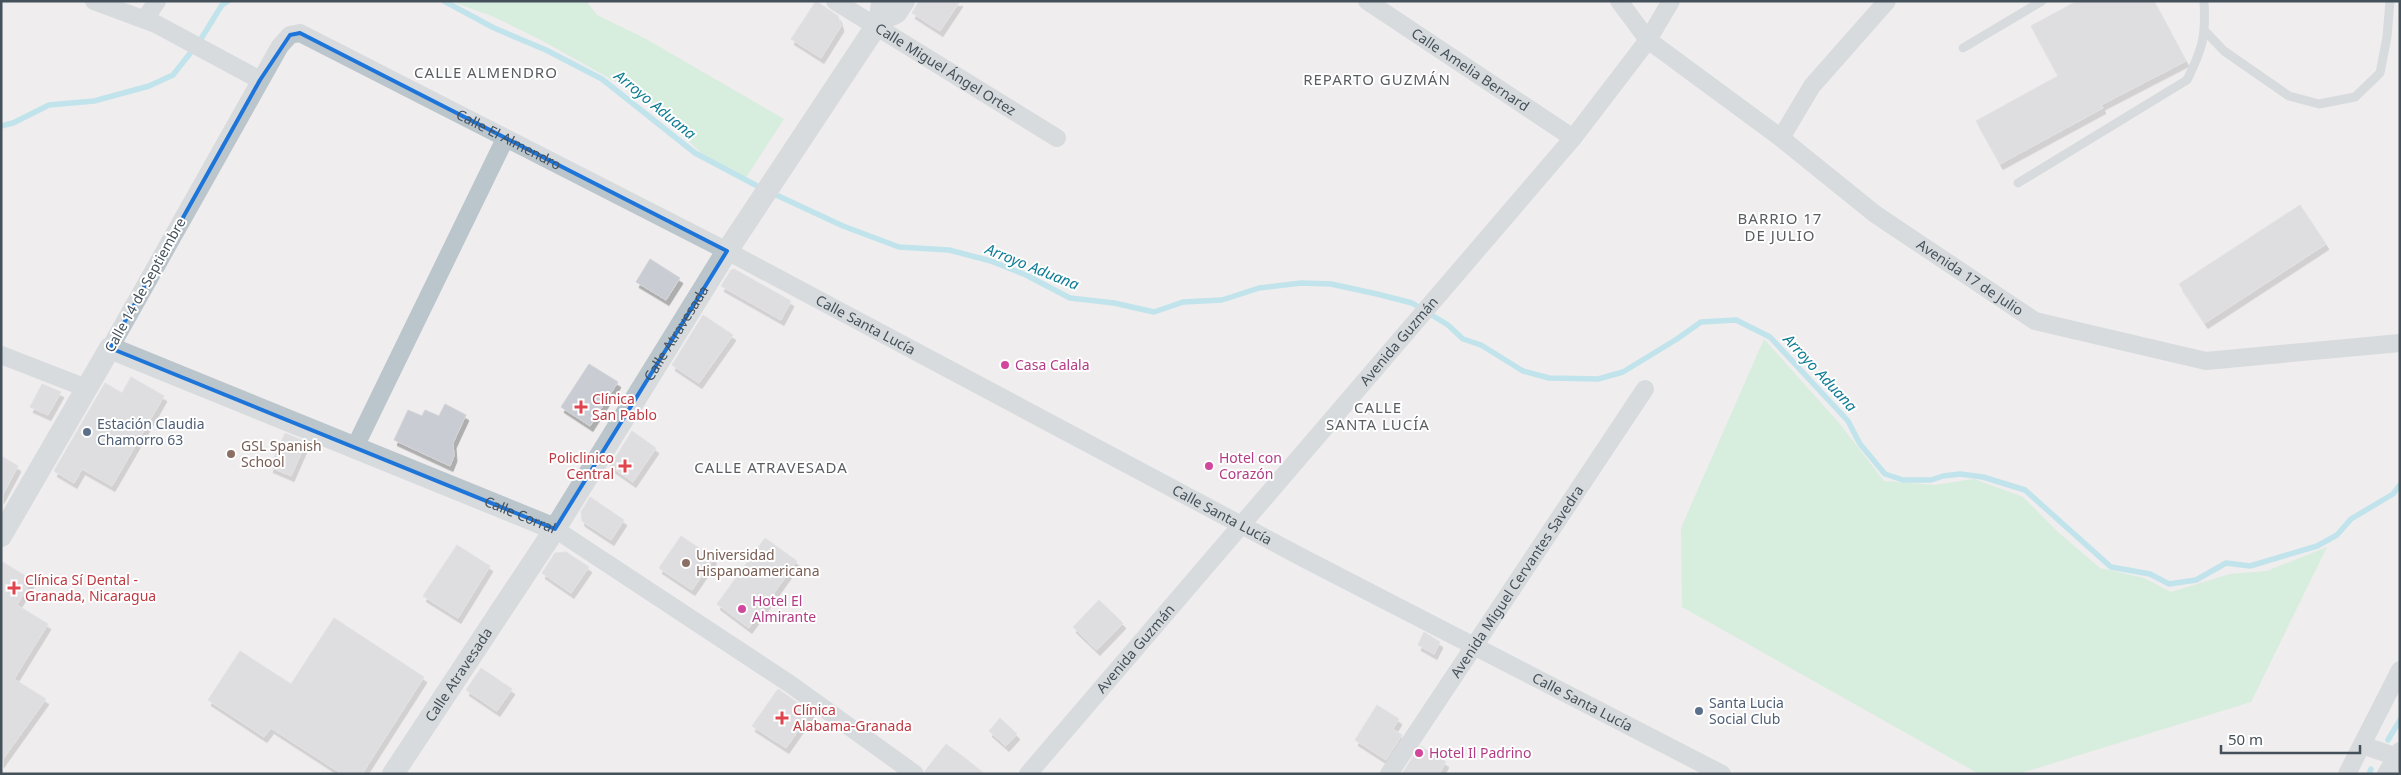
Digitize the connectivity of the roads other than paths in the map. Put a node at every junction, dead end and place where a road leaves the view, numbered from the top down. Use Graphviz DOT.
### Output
graph roads {
  1 [pos="94,1"];
  2 [pos="157,1"];
  3 [pos="835,1"];
  4 [pos="904,1"];
  5 [pos="1368,1"];
  6 [pos="1618,1"];
  7 [pos="1671,1"];
  8 [pos="1886,1"];
  9 [pos="2042,1"];
  10 [pos="2204,1"];
  11 [pos="2390,1"];
  12 [pos="879,16"];
  13 [pos="150,22"];
  14 [pos="2206,32"];
  15 [pos="290,36"];
  16 [pos="1648,40"];
  17 [pos="1963,48"];
  18 [pos="260,80"];
  19 [pos="1057,138"];
  20 [pos="1572,138"];
  21 [pos="1781,138"];
  22 [pos="505,139"];
  23 [pos="2018,183"];
  24 [pos="727,252"];
  25 [pos="2400,343"];
  26 [pos="110,348"];
  27 [pos="1,355"];
  28 [pos="86,388"];
  29 [pos="1645,389"];
  30 [pos="354,449"];
  31 [pos="1242,524"];
  32 [pos="555,529"];
  33 [pos="1,536"];
  34 [pos="1473,645"];
  35 [pos="2400,670"];
  36 [pos="2362,745"];
  37 [pos="2398,755"];
  38 [pos="393,774"];
  39 [pos="915,774"];
  40 [pos="1028,774"];
  41 [pos="1389,774"];
  42 [pos="1722,774"];
  43 [pos="2347,774"];
  44 [pos="2386,774"];
  1 -- 13 [label="street"];
  2 -- 13 [label="street"];
  3 -- 12 [label="street, Calle Miguel Ángel Ortez"];
  4 -- 12 [label="street, Calle Atravesada"];
  5 -- 20 [label="street, Calle Amelia Bernard"];
  6 -- 16 [label="street, Avenida 17 de Julio"];
  7 -- 16 [label="street, Avenida Guzmán"];
  8 -- 21 [label="street"];
  9 -- 17 [label="lane"];
  10 -- 14 [label="lane"];
  11 -- 14 [label="lane"];
  12 -- 19 [label="street, Calle Miguel Ángel Ortez"];
  12 -- 24 [label="street, Calle Atravesada"];
  13 -- 18 [label="street"];
  14 -- 23 [label="lane"];
  15 -- 18 [label="street, Calle 14 de Septiembre"];
  15 -- 22 [label="street, Calle El Almendro"];
  16 -- 20 [label="street, Avenida Guzmán"];
  16 -- 21 [label="street, Avenida 17 de Julio"];
  18 -- 26 [label="street, Calle 14 de Septiembre"];
  20 -- 31 [label="street, Avenida Guzmán"];
  21 -- 25 [label="street, Avenida 17 de Julio"];
  22 -- 24 [label="street, Calle El Almendro"];
  22 -- 30 [label="street"];
  24 -- 31 [label="street, Calle Santa Lucía"];
  24 -- 32 [label="street, Calle Atravesada"];
  26 -- 28 [label="street, Calle 14 de Septiembre"];
  26 -- 30 [label="street, Calle Corral"];
  27 -- 28 [label="street"];
  28 -- 33 [label="street, Calle 14 de Septiembre"];
  29 -- 34 [label="street, Avenida Miguel Cervantes Savedra"];
  30 -- 32 [label="street, Calle Corral"];
  31 -- 34 [label="street, Calle Santa Lucía"];
  31 -- 40 [label="street, Avenida Guzmán"];
  32 -- 38 [label="street, Calle Atravesada"];
  32 -- 39 [label="street, Calle Corral"];
  34 -- 41 [label="street, Avenida Miguel Cervantes Savedra"];
  34 -- 42 [label="street, Calle Santa Lucía"];
  35 -- 36 [label="street"];
  36 -- 37 [label="street"];
  36 -- 43 [label="street"];
  37 -- 44 [label="street"];
}
